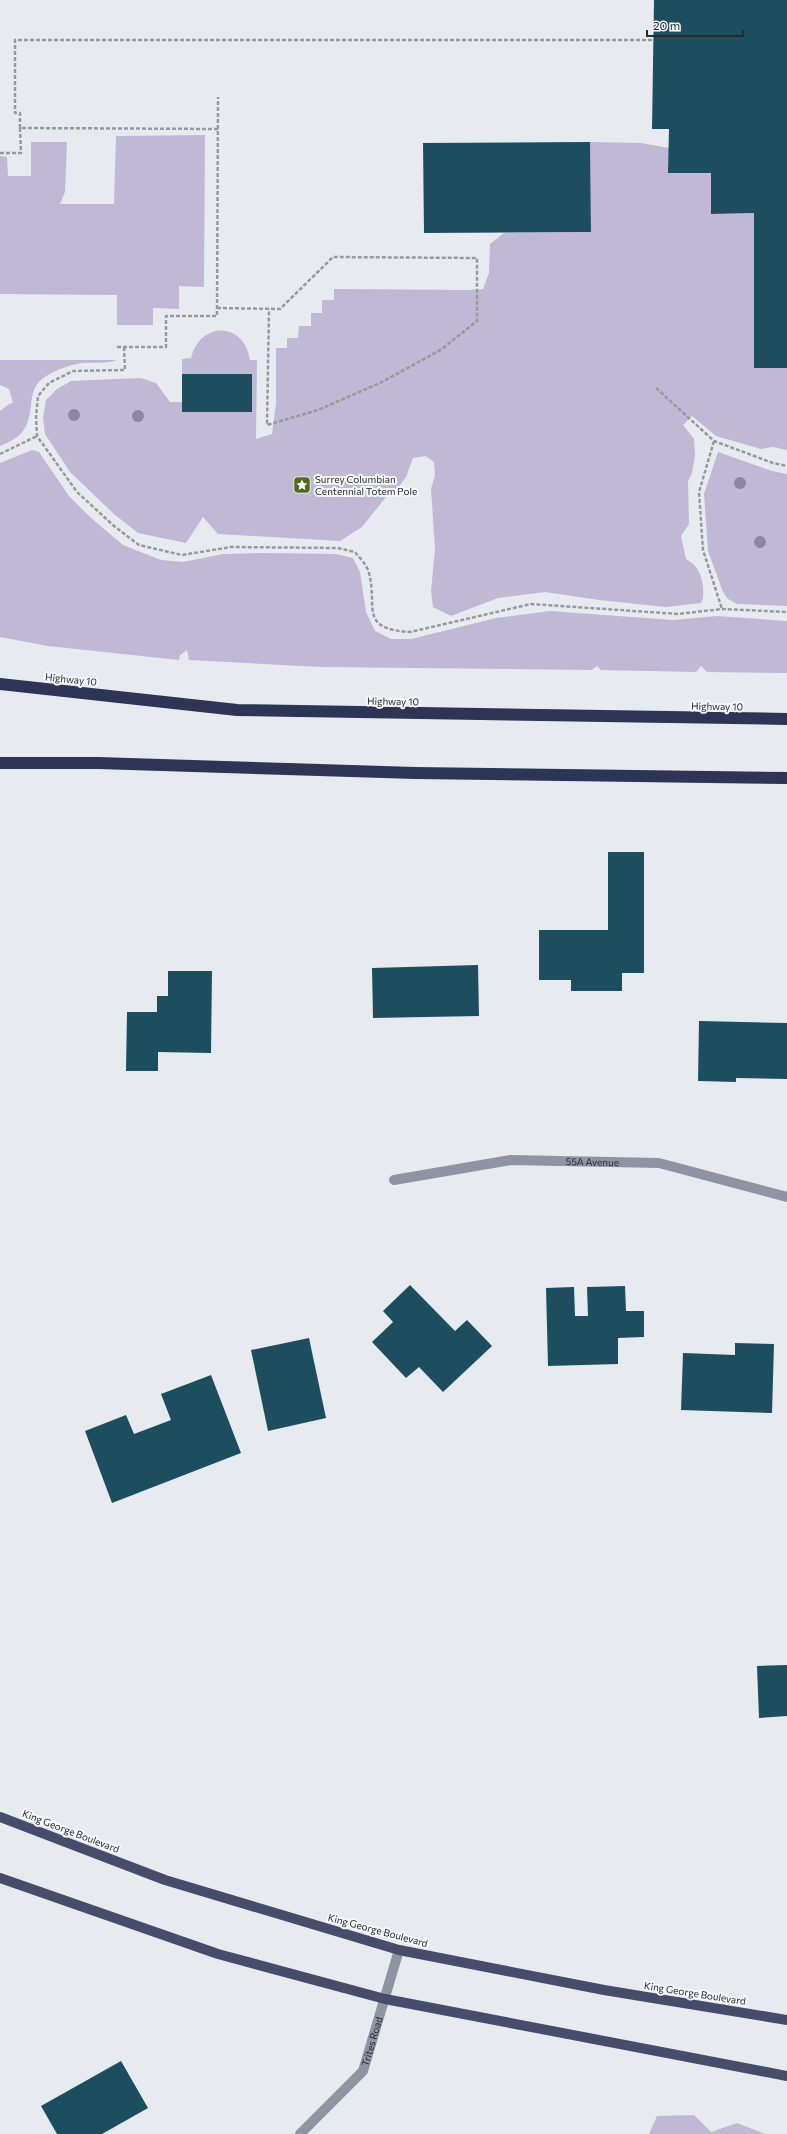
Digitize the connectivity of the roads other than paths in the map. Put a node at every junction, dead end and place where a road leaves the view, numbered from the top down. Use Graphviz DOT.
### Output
graph roads {
  1 [pos="0,684"];
  2 [pos="787,718"];
  3 [pos="0,763"];
  4 [pos="787,778"];
  5 [pos="394,1180"];
  6 [pos="787,1197"];
  7 [pos="0,1817"];
  8 [pos="0,1878"];
  9 [pos="399,1950"];
  10 [pos="386,2000"];
  11 [pos="787,2020"];
  12 [pos="787,2076"];
  13 [pos="300,2134"];
  1 -- 2 [label="highway, Highway 10"];
  3 -- 4 [label="highway"];
  5 -- 6 [label="street, 55A Avenue"];
  7 -- 9 [label="main road, King George Boulevard"];
  8 -- 10 [label="main road"];
  9 -- 10 [label="street, Trites Road"];
  9 -- 11 [label="main road, King George Boulevard"];
  10 -- 12 [label="main road"];
  10 -- 13 [label="street, Trites Road"];
}
